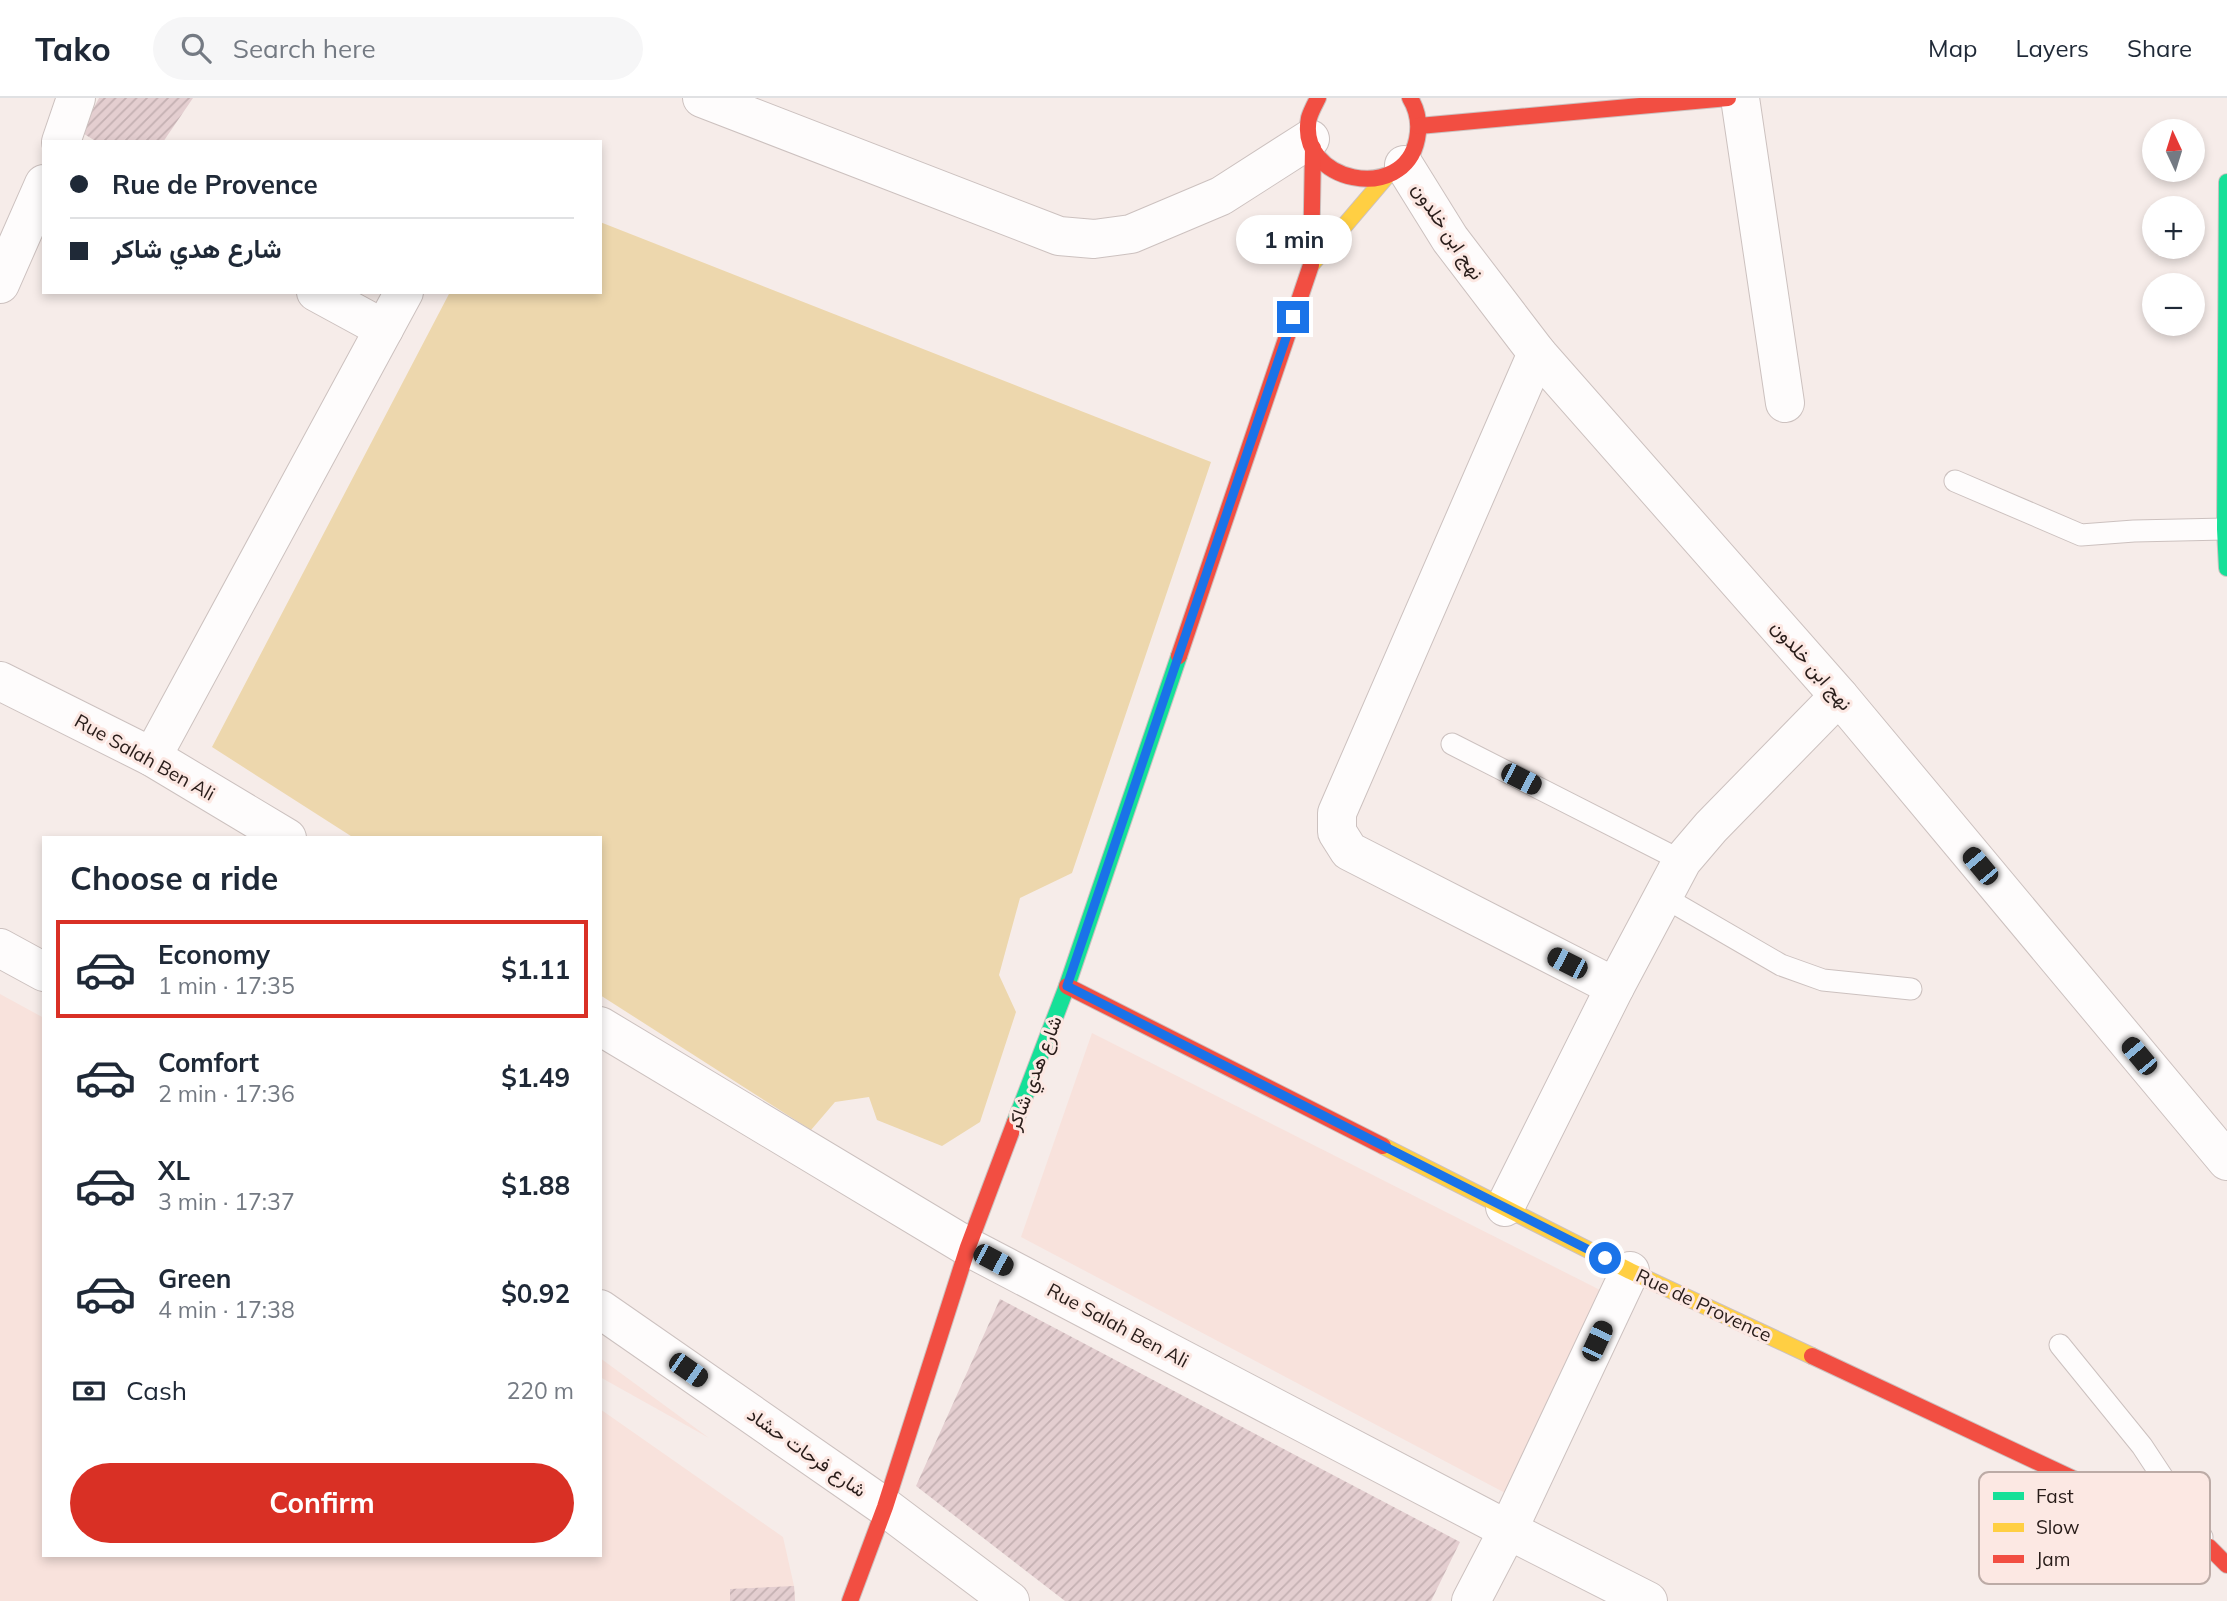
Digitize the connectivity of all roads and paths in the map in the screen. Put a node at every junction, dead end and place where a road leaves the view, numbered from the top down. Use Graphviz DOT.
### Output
graph roads {
  1 [pos="76,98"];
  2 [pos="702,98"];
  3 [pos="1410,98"];
  4 [pos="1728,98"];
  5 [pos="1740,98"];
  6 [pos="1310,119"];
  7 [pos="1419,126"];
  8 [pos="62,140"];
  9 [pos="1395,171"];
  10 [pos="2227,182"];
  11 [pos="42,187"];
  12 [pos="8,242"];
  13 [pos="1311,265"];
  14 [pos="0,284"];
  15 [pos="320,294"];
  16 [pos="403,294"];
  17 [pos="384,329"];
  18 [pos="1537,353"];
  19 [pos="1785,403"];
  20 [pos="1955,481"];
  21 [pos="2225,529"];
  22 [pos="2227,568"];
  23 [pos="0,681"];
  24 [pos="1839,696"];
  25 [pos="1452,744"];
  26 [pos="152,757"];
  27 [pos="284,836"];
  28 [pos="1682,860"];
  29 [pos="1662,896"];
  30 [pos="0,948"];
  31 [pos="42,971"];
  32 [pos="1067,986"];
  33 [pos="1615,988"];
  34 [pos="1911,989"];
  35 [pos="602,1027"];
  36 [pos="2227,1161"];
  37 [pos="1505,1207"];
  38 [pos="968,1247"];
  39 [pos="1630,1270"];
  40 [pos="602,1310"];
  41 [pos="2060,1345"];
  42 [pos="2059,1472"];
  43 [pos="2159,1472"];
  44 [pos="885,1507"];
  45 [pos="1508,1530"];
  46 [pos="2210,1548"];
  47 [pos="2227,1565"];
  48 [pos="850,1601"];
  49 [pos="1010,1601"];
  50 [pos="1471,1601"];
  51 [pos="1648,1601"];
  1 -- 8 [label="street"];
  2 -- 6 [label="street"];
  3 -- 7 [label="street"];
  4 -- 7 [label="street"];
  5 -- 19 [label="street"];
  6 -- 9 [label="street"];
  6 -- 13 [label="street"];
  7 -- 9 [label="street"];
  9 -- 13 [label="street"];
  9 -- 18 [label="street, نهج ابن خلدون"];
  10 -- 21 [label="street"];
  11 -- 12 [label="street"];
  12 -- 14 [label="street"];
  13 -- 32 [label="street, شارع هدي شاكر"];
  15 -- 17 [label="street"];
  16 -- 17 [label="street"];
  17 -- 26 [label="street"];
  18 -- 24 [label="street, نهج ابن خلدون"];
  18 -- 33 [label="street"];
  20 -- 21 [label="lane"];
  21 -- 22 [label="street"];
  23 -- 26 [label="street, Rue Salah Ben Ali"];
  24 -- 28 [label="street"];
  24 -- 36 [label="street, نهج ابن خلدون"];
  25 -- 28 [label="lane"];
  26 -- 27 [label="street, Rue Salah Ben Ali"];
  28 -- 29 [label="street"];
  29 -- 33 [label="street"];
  29 -- 34 [label="lane"];
  30 -- 31 [label="street"];
  32 -- 37 [label="street, Rue de Provence"];
  32 -- 38 [label="street, شارع هدي شاكر"];
  33 -- 37 [label="street"];
  35 -- 38 [label="street, Rue Salah Ben Ali"];
  37 -- 39 [label="street, Rue de Provence"];
  38 -- 44 [label="street, شارع هدي شاكر"];
  38 -- 45 [label="street, Rue Salah Ben Ali"];
  39 -- 42 [label="street, Rue de Provence"];
  39 -- 45 [label="street"];
  40 -- 44 [label="street, شارع فرحات حشاد"];
  41 -- 43 [label="lane"];
  44 -- 48 [label="street, شارع هدي شاكر"];
  44 -- 49 [label="street, شارع فرحات حشاد"];
  45 -- 50 [label="street"];
  45 -- 51 [label="street, Rue Salah Ben Ali"];
  46 -- 47 [label="street, Rue de Provence"];
}
